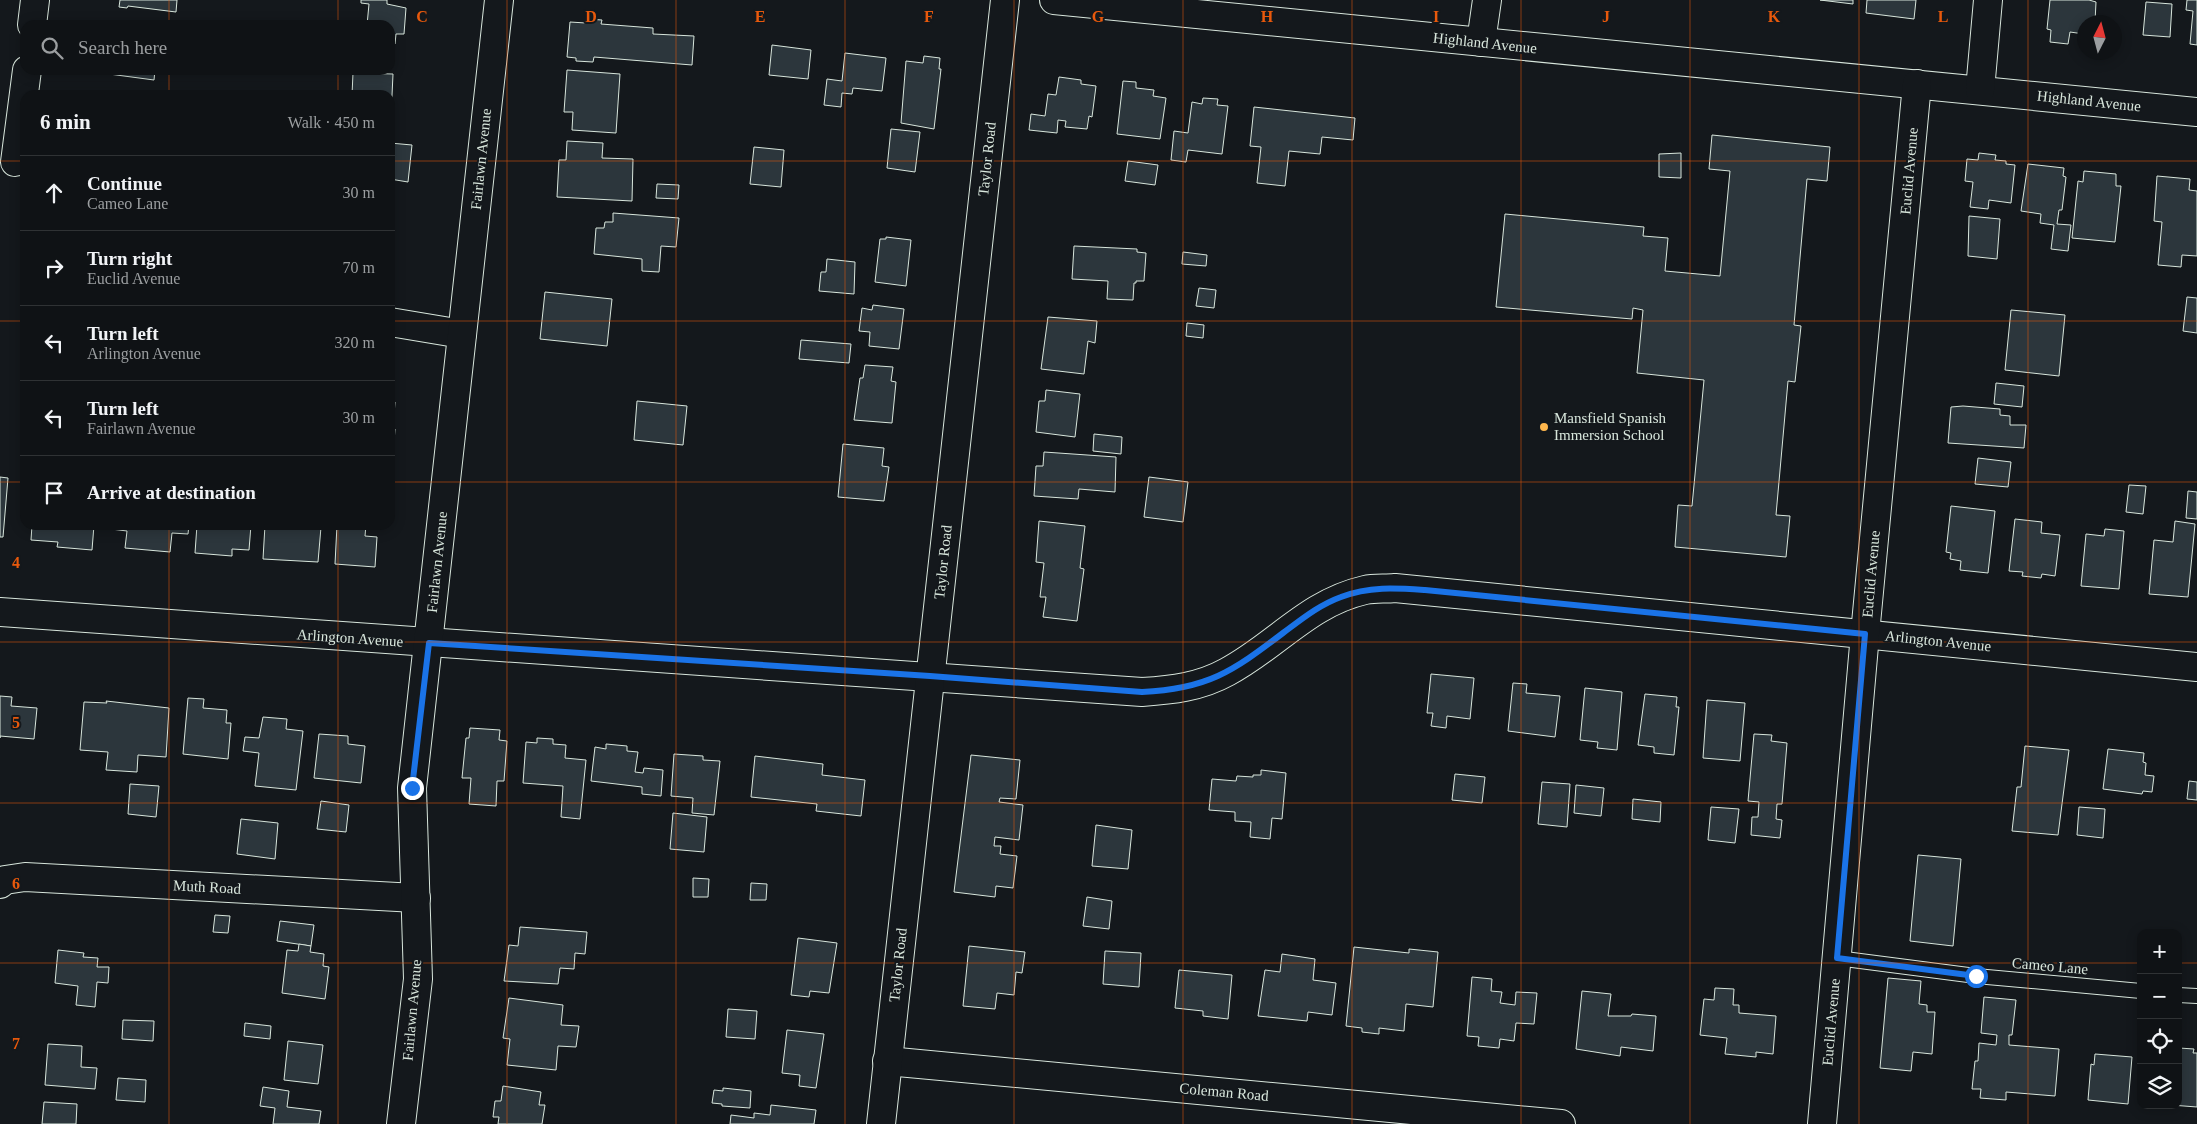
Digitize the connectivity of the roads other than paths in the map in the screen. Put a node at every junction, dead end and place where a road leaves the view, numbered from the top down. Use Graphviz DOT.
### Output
graph roads {
  1 [pos="35,0"];
  2 [pos="499,0"];
  3 [pos="1005,0"];
  4 [pos="1054,0"];
  5 [pos="1487,0"];
  6 [pos="1988,0"];
  7 [pos="33,20"];
  8 [pos="1481,42"];
  9 [pos="26,75"];
  10 [pos="1918,84"];
  11 [pos="24,90"];
  12 [pos="1980,90"];
  13 [pos="2197,112"];
  14 [pos="20,116"];
  15 [pos="13,162"];
  16 [pos="395,323"];
  17 [pos="462,334"];
  18 [pos="0,612"];
  19 [pos="1865,634"];
  20 [pos="429,643"];
  21 [pos="2197,667"];
  22 [pos="930,676"];
  23 [pos="0,884"];
  24 [pos="416,898"];
  25 [pos="1837,958"];
  26 [pos="2137,991"];
  27 [pos="2182,994"];
  28 [pos="2197,996"];
  29 [pos="888,1061"];
  30 [pos="401,1124"];
  31 [pos="880,1124"];
  32 [pos="1561,1124"];
  33 [pos="1822,1124"];
  1 -- 7 [label="street"];
  2 -- 17 [label="street, Fairlawn Avenue"];
  3 -- 22 [label="street, Taylor Road"];
  4 -- 8 [label="street, Highland Avenue"];
  5 -- 8 [label="street"];
  6 -- 12 [label="street"];
  8 -- 10 [label="street, Highland Avenue"];
  9 -- 11 [label="street"];
  10 -- 12 [label="street, Highland Avenue"];
  10 -- 19 [label="street, Euclid Avenue"];
  12 -- 13 [label="street, Highland Avenue"];
  14 -- 15 [label="street"];
  16 -- 17 [label="street"];
  17 -- 20 [label="street, Fairlawn Avenue"];
  18 -- 20 [label="street, Arlington Avenue"];
  19 -- 21 [label="street, Arlington Avenue"];
  19 -- 22 [label="street, Arlington Avenue"];
  19 -- 25 [label="street, Euclid Avenue"];
  20 -- 22 [label="street, Arlington Avenue"];
  20 -- 24 [label="street, Fairlawn Avenue"];
  22 -- 29 [label="street, Taylor Road"];
  23 -- 24 [label="street, Muth Road"];
  24 -- 30 [label="street, Fairlawn Avenue"];
  25 -- 26 [label="lane, Cameo Lane"];
  25 -- 33 [label="street, Euclid Avenue"];
  27 -- 28 [label="lane"];
  29 -- 31 [label="street, Taylor Road"];
  29 -- 32 [label="street, Coleman Road"];
}
